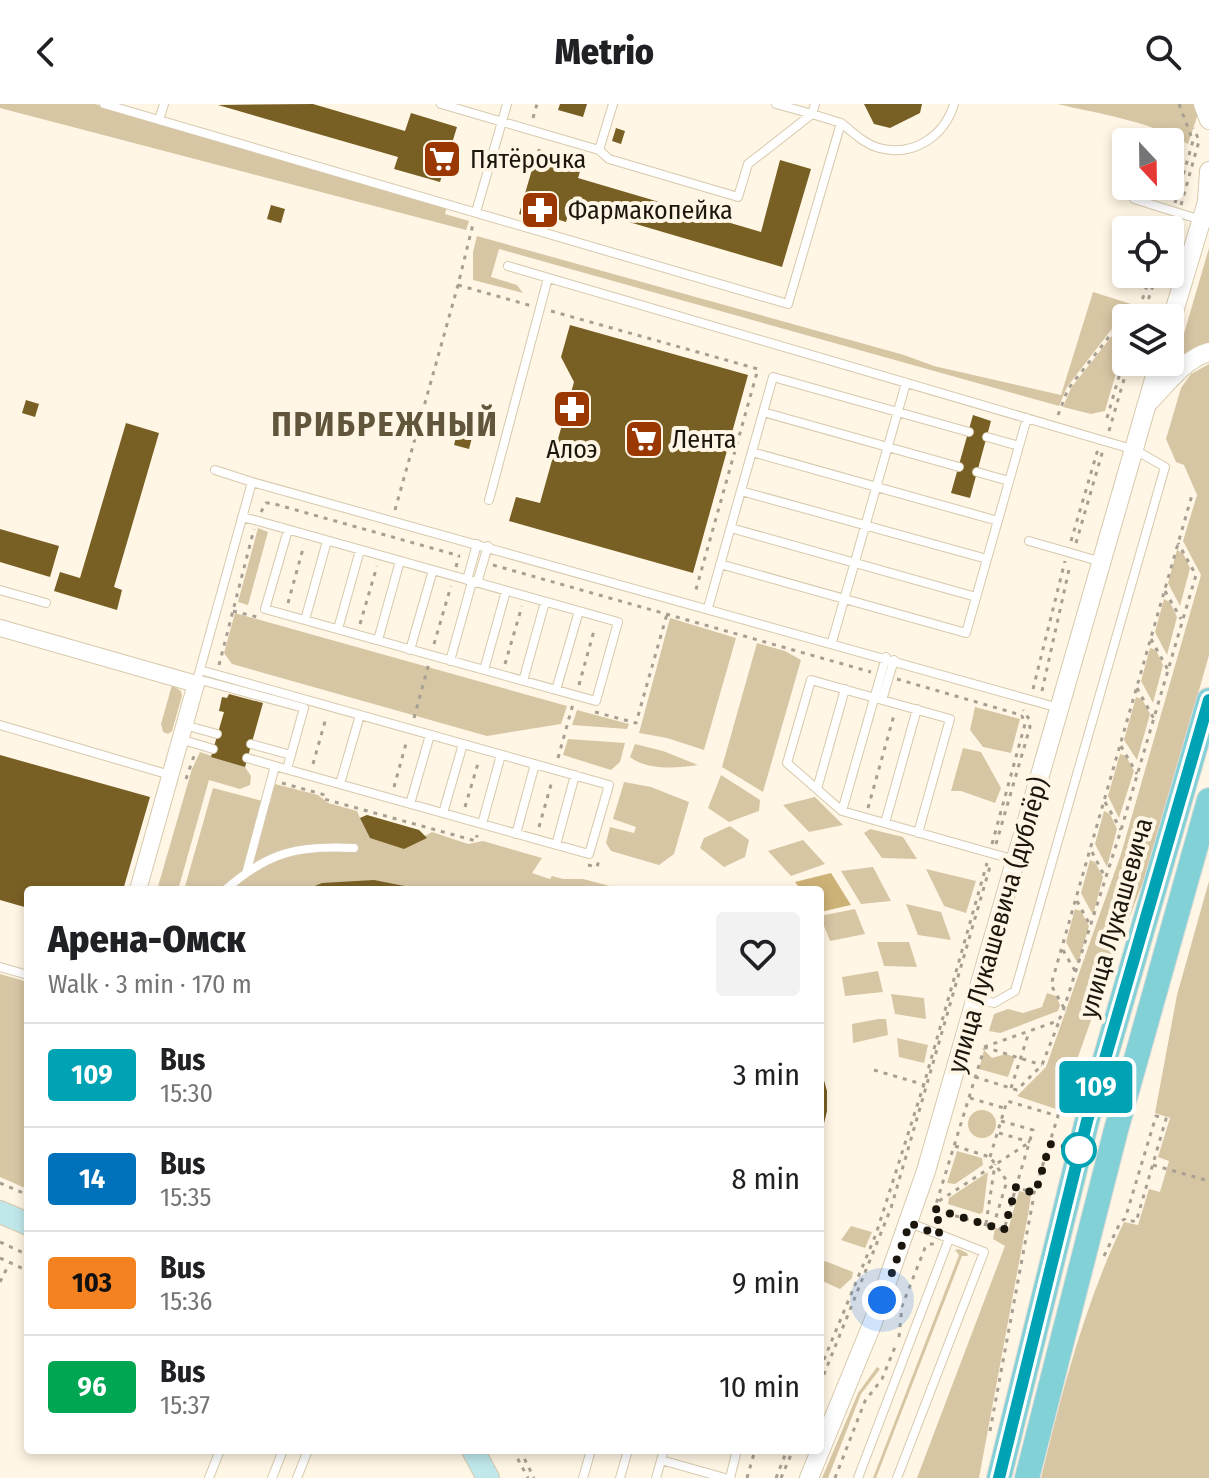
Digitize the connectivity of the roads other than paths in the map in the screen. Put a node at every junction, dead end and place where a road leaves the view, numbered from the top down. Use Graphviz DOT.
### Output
graph roads {
  1 [pos="104,104"];
  2 [pos="164,104"];
  3 [pos="441,104"];
  4 [pos="507,104"];
  5 [pos="613,104"];
  6 [pos="776,104"];
  7 [pos="815,104"];
  8 [pos="954,104"];
  9 [pos="1196,110"];
  10 [pos="812,114"];
  11 [pos="159,120"];
  12 [pos="1209,120"];
  13 [pos="502,121"];
  14 [pos="841,123"];
  15 [pos="599,150"];
  16 [pos="1209,171"];
  17 [pos="1208,198"];
  18 [pos="1137,200"];
  19 [pos="476,212"];
  20 [pos="1201,220"];
  21 [pos="508,266"];
  22 [pos="548,278"];
  23 [pos="1176,304"];
  24 [pos="1209,352"];
  25 [pos="1155,376"];
  26 [pos="906,383"];
  27 [pos="1147,404"];
  28 [pos="763,412"];
  29 [pos="897,412"];
  30 [pos="1027,418"];
  31 [pos="969,432"];
  32 [pos="987,437"];
  33 [pos="1019,446"];
  34 [pos="888,447"];
  35 [pos="1135,450"];
  36 [pos="752,452"];
  37 [pos="959,467"];
  38 [pos="215,470"];
  39 [pos="977,472"];
  40 [pos="1009,481"];
  41 [pos="252,482"];
  42 [pos="876,487"];
  43 [pos="741,491"];
  44 [pos="489,500"];
  45 [pos="242,517"];
  46 [pos="998,521"];
  47 [pos="865,525"];
  48 [pos="731,528"];
  49 [pos="288,530"];
  50 [pos="327,541"];
  51 [pos="1029,541"];
  52 [pos="477,544"];
  53 [pos="488,546"];
  54 [pos="360,550"];
  55 [pos="987,559"];
  56 [pos="400,561"];
  57 [pos="1102,562"];
  58 [pos="855,563"];
  59 [pos="720,564"];
  60 [pos="433,570"];
  61 [pos="472,582"];
  62 [pos="0,590"];
  63 [pos="506,591"];
  64 [pos="976,597"];
  65 [pos="845,599"];
  66 [pos="545,602"];
  67 [pos="46,603"];
  68 [pos="708,608"];
  69 [pos="579,611"];
  70 [pos="305,620"];
  71 [pos="0,628"];
  72 [pos="338,629"];
  73 [pos="378,640"];
  74 [pos="832,642"];
  75 [pos="410,650"];
  76 [pos="890,659"];
  77 [pos="450,661"];
  78 [pos="484,670"];
  79 [pos="198,677"];
  80 [pos="523,681"];
  81 [pos="845,689"];
  82 [pos="556,690"];
  83 [pos="878,698"];
  84 [pos="1209,700"];
  85 [pos="1060,708"];
  86 [pos="917,709"];
  87 [pos="360,715"];
  88 [pos="0,725"];
  89 [pos="217,734"];
  90 [pos="430,735"];
  91 [pos="185,736"];
  92 [pos="251,744"];
  93 [pos="463,744"];
  94 [pos="213,749"];
  95 [pos="291,755"];
  96 [pos="501,755"];
  97 [pos="247,758"];
  98 [pos="535,764"];
  99 [pos="275,766"];
  100 [pos="287,769"];
  101 [pos="575,775"];
  102 [pos="174,781"];
  103 [pos="340,784"];
  104 [pos="817,789"];
  105 [pos="1209,800"];
  106 [pos="410,804"];
  107 [pos="842,811"];
  108 [pos="443,813"];
  109 [pos="885,823"];
  110 [pos="482,824"];
  111 [pos="918,833"];
  112 [pos="516,834"];
  113 [pos="556,845"];
  114 [pos="354,848"];
  115 [pos="1017,860"];
  116 [pos="247,870"];
  117 [pos="139,886"];
  118 [pos="229,886"];
  119 [pos="0,967"];
  120 [pos="24,974"];
  121 [pos="976,999"];
  122 [pos="0,1212"];
  123 [pos="24,1222"];
  124 [pos="910,1223"];
  125 [pos="949,1239"];
  126 [pos="824,1436"];
  127 [pos="218,1454"];
  128 [pos="281,1454"];
  129 [pos="306,1454"];
  130 [pos="475,1454"];
  131 [pos="590,1454"];
  132 [pos="627,1454"];
  133 [pos="663,1454"];
  134 [pos="736,1454"];
  135 [pos="817,1454"];
  136 [pos="661,1460"];
  137 [pos="693,1474"];
  138 [pos="209,1478"];
  139 [pos="272,1478"];
  140 [pos="297,1478"];
  141 [pos="488,1478"];
  142 [pos="583,1478"];
  143 [pos="620,1478"];
  144 [pos="656,1478"];
  145 [pos="728,1478"];
  146 [pos="809,1478"];
  147 [pos="858,1478"];
  148 [pos="897,1478"];
  149 [pos="999,1478"];
  150 [pos="1027,1478"];
  1 -- 11 [label="lane"];
  2 -- 11 [label="lane"];
  3 -- 13 [label="lane"];
  4 -- 13 [label="lane"];
  5 -- 15 [label="lane"];
  6 -- 10 [label="lane"];
  7 -- 10 [label="lane"];
  8 -- 14 [label="lane"];
  9 -- 12 [label="street"];
  10 -- 14 [label="lane"];
  10 -- 15 [label="lane"];
  11 -- 19 [label="lane"];
  13 -- 15 [label="lane"];
  13 -- 19 [label="lane"];
  14 -- 19 [label="lane"];
  16 -- 17 [label="street"];
  17 -- 20 [label="street"];
  18 -- 20 [label="lane"];
  20 -- 23 [label="street"];
  21 -- 22 [label="lane"];
  22 -- 26 [label="lane"];
  22 -- 44 [label="lane"];
  24 -- 27 [label="street"];
  25 -- 27 [label="street, улица Лукашевича (дублёр)"];
  26 -- 29 [label="lane"];
  26 -- 30 [label="lane"];
  27 -- 35 [label="street, улица Лукашевича (дублёр)"];
  28 -- 29 [label="lane"];
  28 -- 34 [label="lane"];
  28 -- 36 [label="lane"];
  29 -- 31 [label="lane"];
  29 -- 34 [label="lane"];
  30 -- 33 [label="lane"];
  30 -- 35 [label="lane"];
  32 -- 33 [label="lane"];
  33 -- 40 [label="lane"];
  34 -- 37 [label="lane"];
  34 -- 42 [label="lane"];
  35 -- 57 [label="street, улица Лукашевича (дублёр)"];
  35 -- 121 [label="lane"];
  36 -- 42 [label="lane"];
  36 -- 43 [label="lane"];
  38 -- 41 [label="lane"];
  39 -- 40 [label="lane"];
  40 -- 46 [label="lane"];
  41 -- 45 [label="lane"];
  41 -- 52 [label="lane"];
  42 -- 46 [label="lane"];
  42 -- 47 [label="lane"];
  43 -- 47 [label="lane"];
  43 -- 48 [label="lane"];
  45 -- 49 [label="lane"];
  45 -- 79 [label="lane"];
  46 -- 55 [label="lane"];
  47 -- 55 [label="lane"];
  47 -- 58 [label="lane"];
  48 -- 58 [label="lane"];
  48 -- 59 [label="lane"];
  49 -- 50 [label="lane"];
  49 -- 70 [label="lane"];
  50 -- 54 [label="lane"];
  50 -- 70 [label="lane"];
  51 -- 57 [label="lane"];
  52 -- 53 [label="lane"];
  52 -- 61 [label="lane"];
  53 -- 61 [label="lane"];
  53 -- 68 [label="lane"];
  54 -- 56 [label="lane"];
  54 -- 72 [label="lane"];
  55 -- 64 [label="lane"];
  56 -- 60 [label="lane"];
  56 -- 73 [label="lane"];
  57 -- 85 [label="street, улица Лукашевича (дублёр)"];
  58 -- 64 [label="lane"];
  58 -- 65 [label="lane"];
  59 -- 65 [label="lane"];
  59 -- 68 [label="lane"];
  60 -- 61 [label="lane"];
  60 -- 75 [label="lane"];
  61 -- 63 [label="lane"];
  61 -- 77 [label="lane"];
  62 -- 67 [label="lane"];
  63 -- 66 [label="lane"];
  63 -- 78 [label="lane"];
  64 -- 65 [label="lane"];
  65 -- 74 [label="lane"];
  66 -- 69 [label="lane"];
  66 -- 80 [label="lane"];
  68 -- 74 [label="lane"];
  69 -- 82 [label="lane"];
  69 -- 82 [label="lane"];
  70 -- 72 [label="lane"];
  71 -- 79 [label="street"];
  72 -- 73 [label="lane"];
  73 -- 75 [label="lane"];
  74 -- 76 [label="lane"];
  75 -- 77 [label="lane"];
  76 -- 83 [label="lane"];
  76 -- 85 [label="lane"];
  77 -- 78 [label="lane"];
  78 -- 80 [label="lane"];
  79 -- 87 [label="lane"];
  79 -- 91 [label="street"];
  79 -- 95 [label="lane"];
  80 -- 82 [label="lane"];
  81 -- 83 [label="lane"];
  81 -- 104 [label="lane"];
  81 -- 104 [label="lane"];
  83 -- 86 [label="lane"];
  83 -- 107 [label="lane"];
  84 -- 149 [label="main road, улица Лукашевича"];
  85 -- 115 [label="street, улица Лукашевича (дублёр)"];
  86 -- 109 [label="lane"];
  86 -- 111 [label="lane"];
  87 -- 90 [label="lane"];
  87 -- 103 [label="lane"];
  88 -- 102 [label="lane"];
  89 -- 91 [label="lane"];
  90 -- 93 [label="lane"];
  90 -- 106 [label="lane"];
  91 -- 94 [label="lane"];
  91 -- 102 [label="street"];
  92 -- 95 [label="lane"];
  93 -- 96 [label="lane"];
  93 -- 108 [label="lane"];
  95 -- 100 [label="lane"];
  96 -- 98 [label="lane"];
  96 -- 110 [label="lane"];
  97 -- 99 [label="lane"];
  98 -- 101 [label="lane"];
  98 -- 112 [label="lane"];
  99 -- 100 [label="lane"];
  99 -- 116 [label="lane"];
  100 -- 103 [label="lane"];
  101 -- 113 [label="lane"];
  101 -- 113 [label="lane"];
  102 -- 117 [label="street"];
  103 -- 106 [label="lane"];
  104 -- 107 [label="lane"];
  105 -- 150 [label="main road"];
  106 -- 108 [label="lane"];
  107 -- 109 [label="lane"];
  108 -- 110 [label="lane"];
  109 -- 111 [label="lane"];
  110 -- 112 [label="lane"];
  111 -- 115 [label="lane"];
  112 -- 113 [label="lane"];
  114 -- 116 [label="lane"];
  115 -- 121 [label="street, улица Лукашевича (дублёр)"];
  116 -- 118 [label="lane"];
  119 -- 120 [label="lane"];
  121 -- 124 [label="street, улица Лукашевича (дублёр)"];
  122 -- 123 [label="main road"];
  124 -- 125 [label="lane"];
  124 -- 126 [label="street, улица Лукашевича (дублёр)"];
  125 -- 147 [label="lane"];
  125 -- 148 [label="lane"];
  127 -- 138 [label="lane"];
  128 -- 139 [label="lane"];
  129 -- 140 [label="lane"];
  130 -- 141 [label="main road"];
  131 -- 142 [label="lane"];
  132 -- 143 [label="lane"];
  133 -- 136 [label="lane"];
  134 -- 145 [label="lane"];
  135 -- 146 [label="street, улица Лукашевича (дублёр)"];
  136 -- 137 [label="lane"];
  136 -- 144 [label="lane"];
  137 -- 145 [label="lane"];
}
